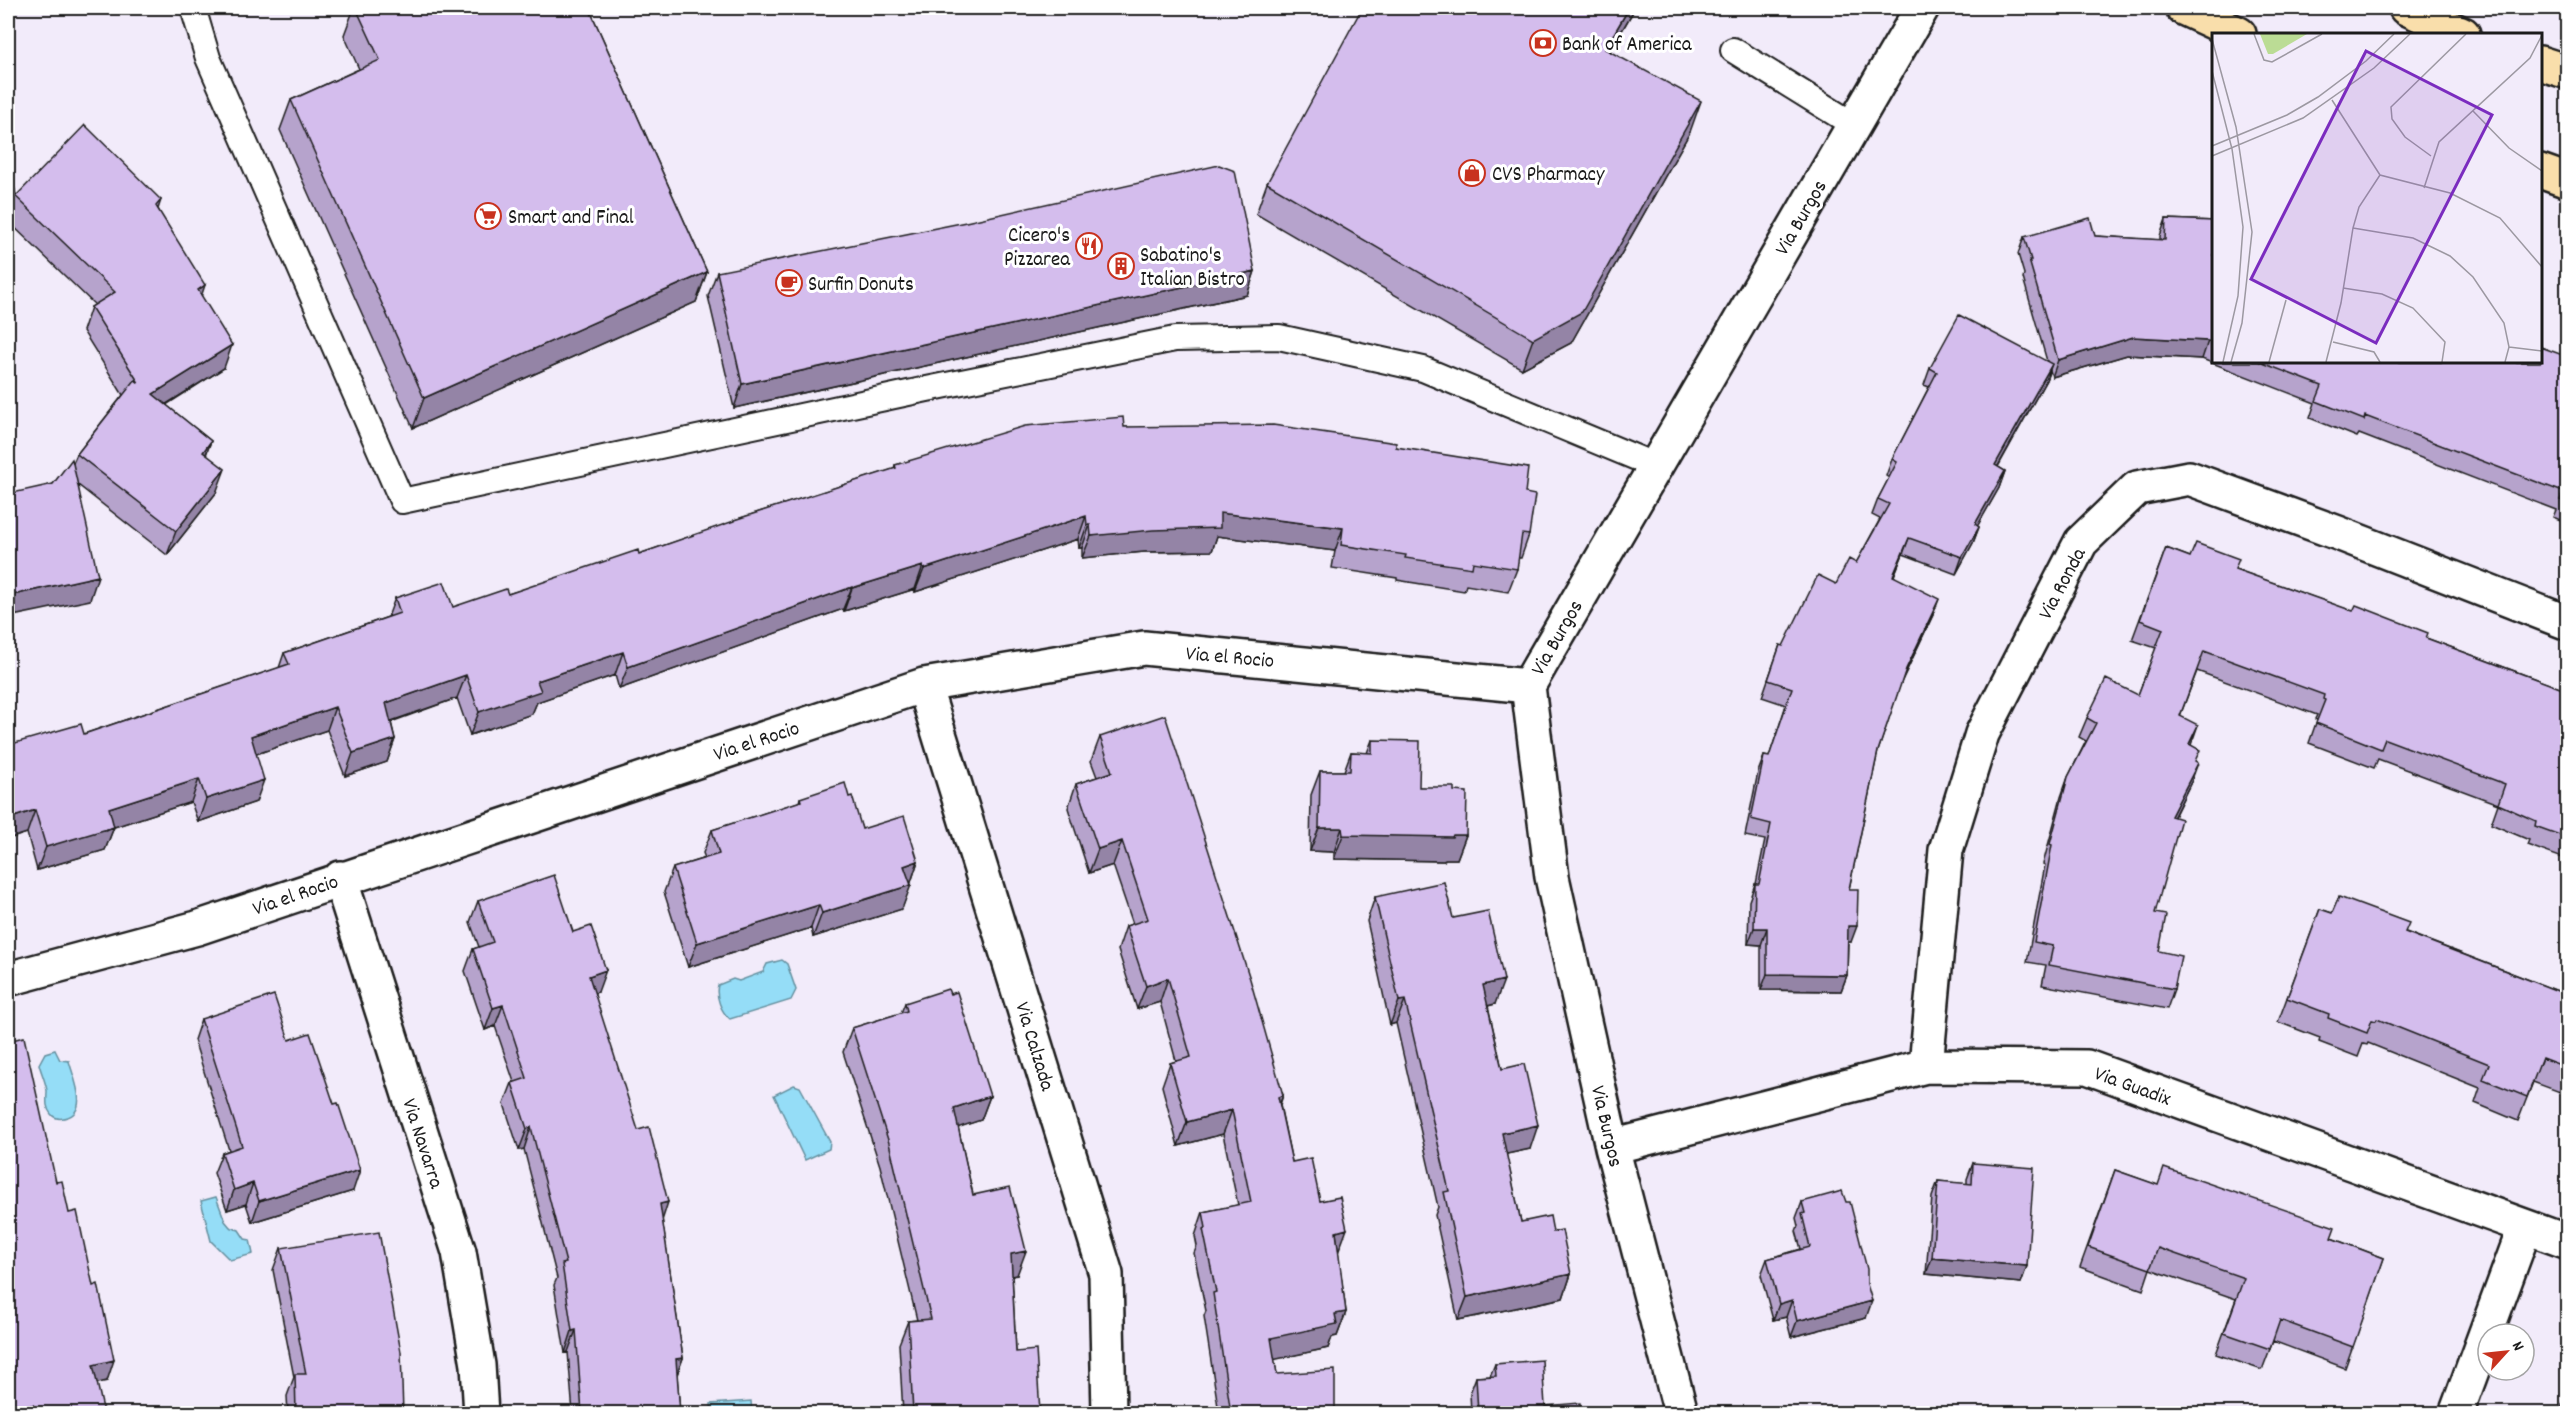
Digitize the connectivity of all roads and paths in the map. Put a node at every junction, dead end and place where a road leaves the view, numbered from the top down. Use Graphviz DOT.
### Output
graph roads {
  1 [pos="193,8"];
  2 [pos="1922,8"];
  3 [pos="2183,8"];
  4 [pos="2406,8"];
  5 [pos="2237,33"];
  6 [pos="2461,33"];
  7 [pos="1733,50"];
  8 [pos="2542,63"];
  9 [pos="2568,72"];
  10 [pos="1854,125"];
  11 [pos="2542,171"];
  12 [pos="2568,181"];
  13 [pos="1656,466"];
  14 [pos="2568,623"];
  15 [pos="924,684"];
  16 [pos="1528,686"];
  17 [pos="340,878"];
  18 [pos="8,979"];
  19 [pos="1926,1066"];
  20 [pos="1612,1147"];
  21 [pos="2525,1227"];
  22 [pos="2568,1242"];
  23 [pos="481,1413"];
  24 [pos="1109,1413"];
  25 [pos="1680,1413"];
  26 [pos="2456,1413"];
  1 -- 13 [label="lane"];
  2 -- 10 [label="street, Via Burgos"];
  3 -- 5 [label="main road"];
  4 -- 6 [label="main road"];
  7 -- 10 [label="lane"];
  8 -- 9 [label="main road"];
  10 -- 13 [label="street, Via Burgos"];
  11 -- 12 [label="main road"];
  13 -- 16 [label="street, Via Burgos"];
  14 -- 19 [label="street, Via Ronda"];
  15 -- 16 [label="street, Via el Rocio"];
  15 -- 17 [label="street, Via el Rocio"];
  15 -- 24 [label="street, Via Calzada"];
  16 -- 20 [label="street, Via Burgos"];
  17 -- 18 [label="street, Via el Rocio"];
  17 -- 23 [label="street, Via Navarra"];
  19 -- 20 [label="street, Via Guadix"];
  19 -- 21 [label="street, Via Guadix"];
  20 -- 25 [label="street, Via Burgos"];
  21 -- 22 [label="street, Via Guadix"];
  21 -- 26 [label="street"];
}
